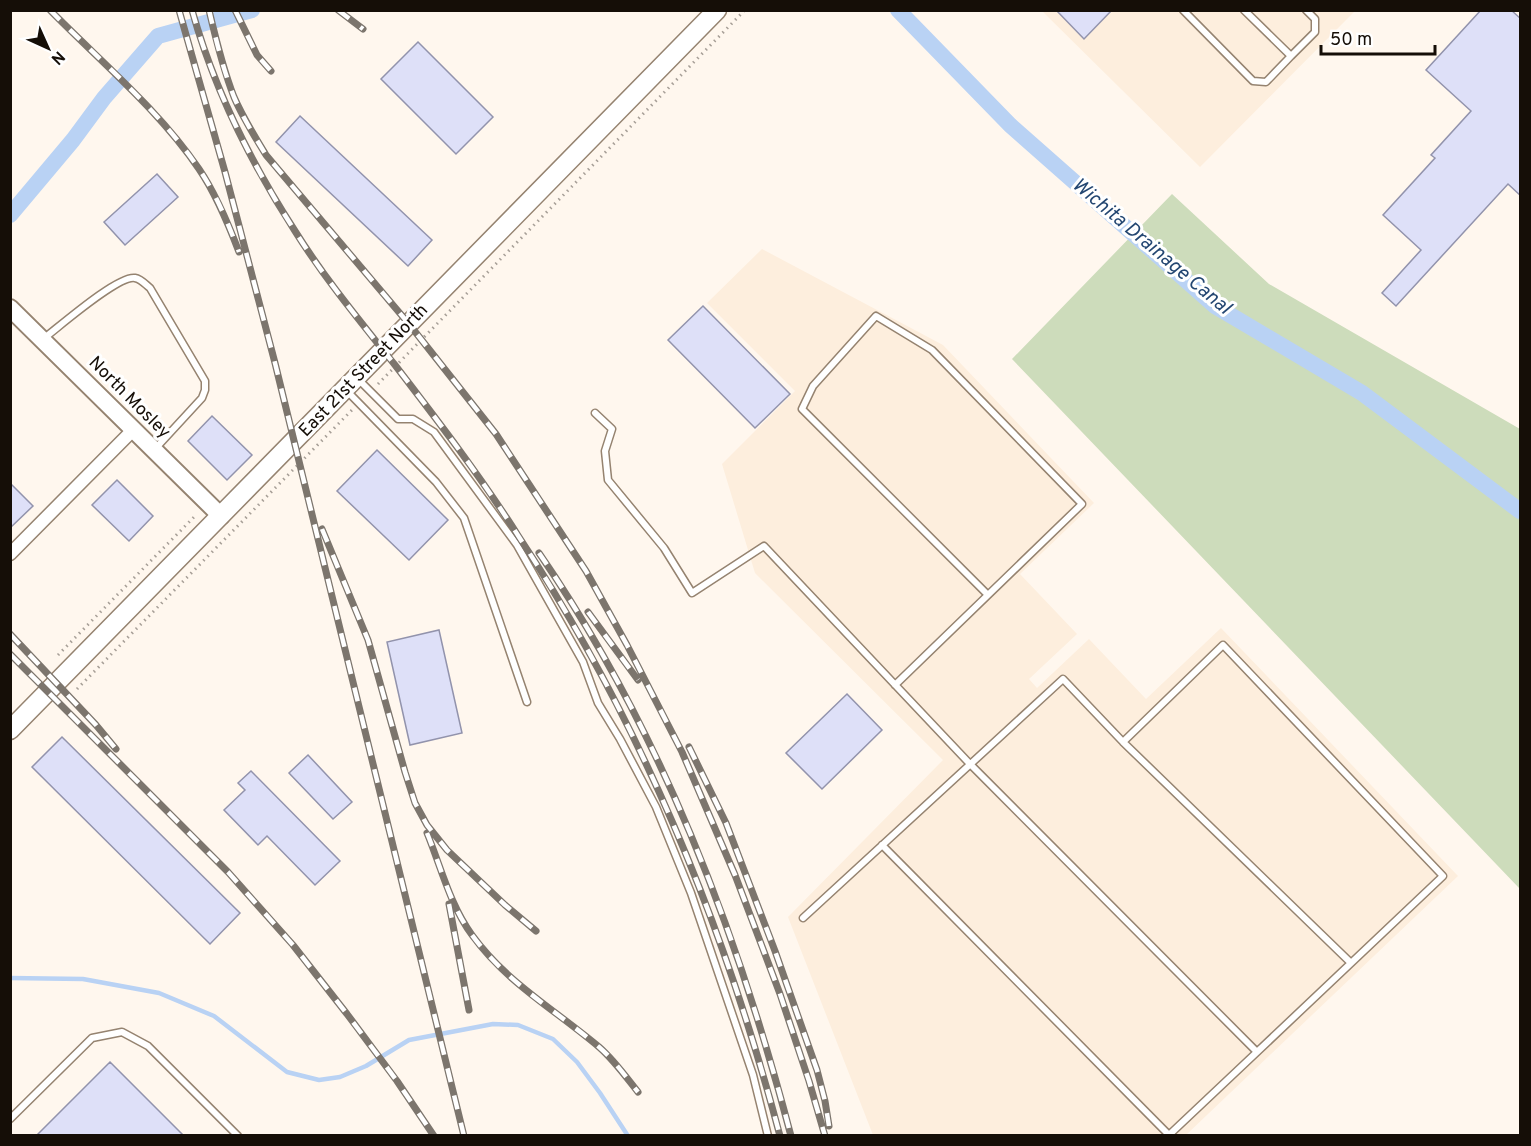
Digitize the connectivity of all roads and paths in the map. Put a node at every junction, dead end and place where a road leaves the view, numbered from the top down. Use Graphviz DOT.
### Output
graph roads {
  1 [pos="717,10"];
  2 [pos="745,10"];
  3 [pos="1183,10"];
  4 [pos="1245,10"];
  5 [pos="1306,10"];
  6 [pos="1291,56"];
  7 [pos="10,308"];
  8 [pos="43,339"];
  9 [pos="351,384"];
  10 [pos="370,391"];
  11 [pos="359,403"];
  12 [pos="596,413"];
  13 [pos="134,429"];
  14 [pos="154,450"];
  15 [pos="221,516"];
  16 [pos="10,554"];
  17 [pos="988,595"];
  18 [pos="896,685"];
  19 [pos="77,689"];
  20 [pos="527,702"];
  21 [pos="10,730"];
  22 [pos="1123,742"];
  23 [pos="969,764"];
  24 [pos="882,844"];
  25 [pos="803,918"];
  26 [pos="1352,963"];
  27 [pos="1257,1052"];
  28 [pos="10,1119"];
  29 [pos="237,1136"];
  30 [pos="768,1136"];
  1 -- 9 [label="main road, East 21st Street North"];
  2 -- 10 [label="path"];
  3 -- 6 [label="lane"];
  4 -- 6 [label="lane"];
  5 -- 6 [label="lane"];
  7 -- 8 [label="street, North Mosley"];
  8 -- 13 [label="street, North Mosley"];
  8 -- 14 [label="lane"];
  9 -- 10 [label="lane"];
  9 -- 11 [label="lane"];
  9 -- 15 [label="main road, East 21st Street North"];
  10 -- 30 [label="lane"];
  11 -- 19 [label="path"];
  11 -- 20 [label="lane"];
  12 -- 18 [label="lane"];
  13 -- 14 [label="street, North Mosley"];
  13 -- 16 [label="street"];
  14 -- 15 [label="street, North Mosley"];
  15 -- 21 [label="main road, East 21st Street North"];
  17 -- 17 [label="lane"];
  17 -- 18 [label="lane"];
  18 -- 23 [label="lane"];
  22 -- 23 [label="lane"];
  22 -- 26 [label="lane"];
  22 -- 26 [label="lane"];
  23 -- 24 [label="lane"];
  23 -- 27 [label="lane"];
  24 -- 25 [label="lane"];
  24 -- 27 [label="lane"];
  26 -- 27 [label="lane"];
  28 -- 29 [label="lane"];
}
